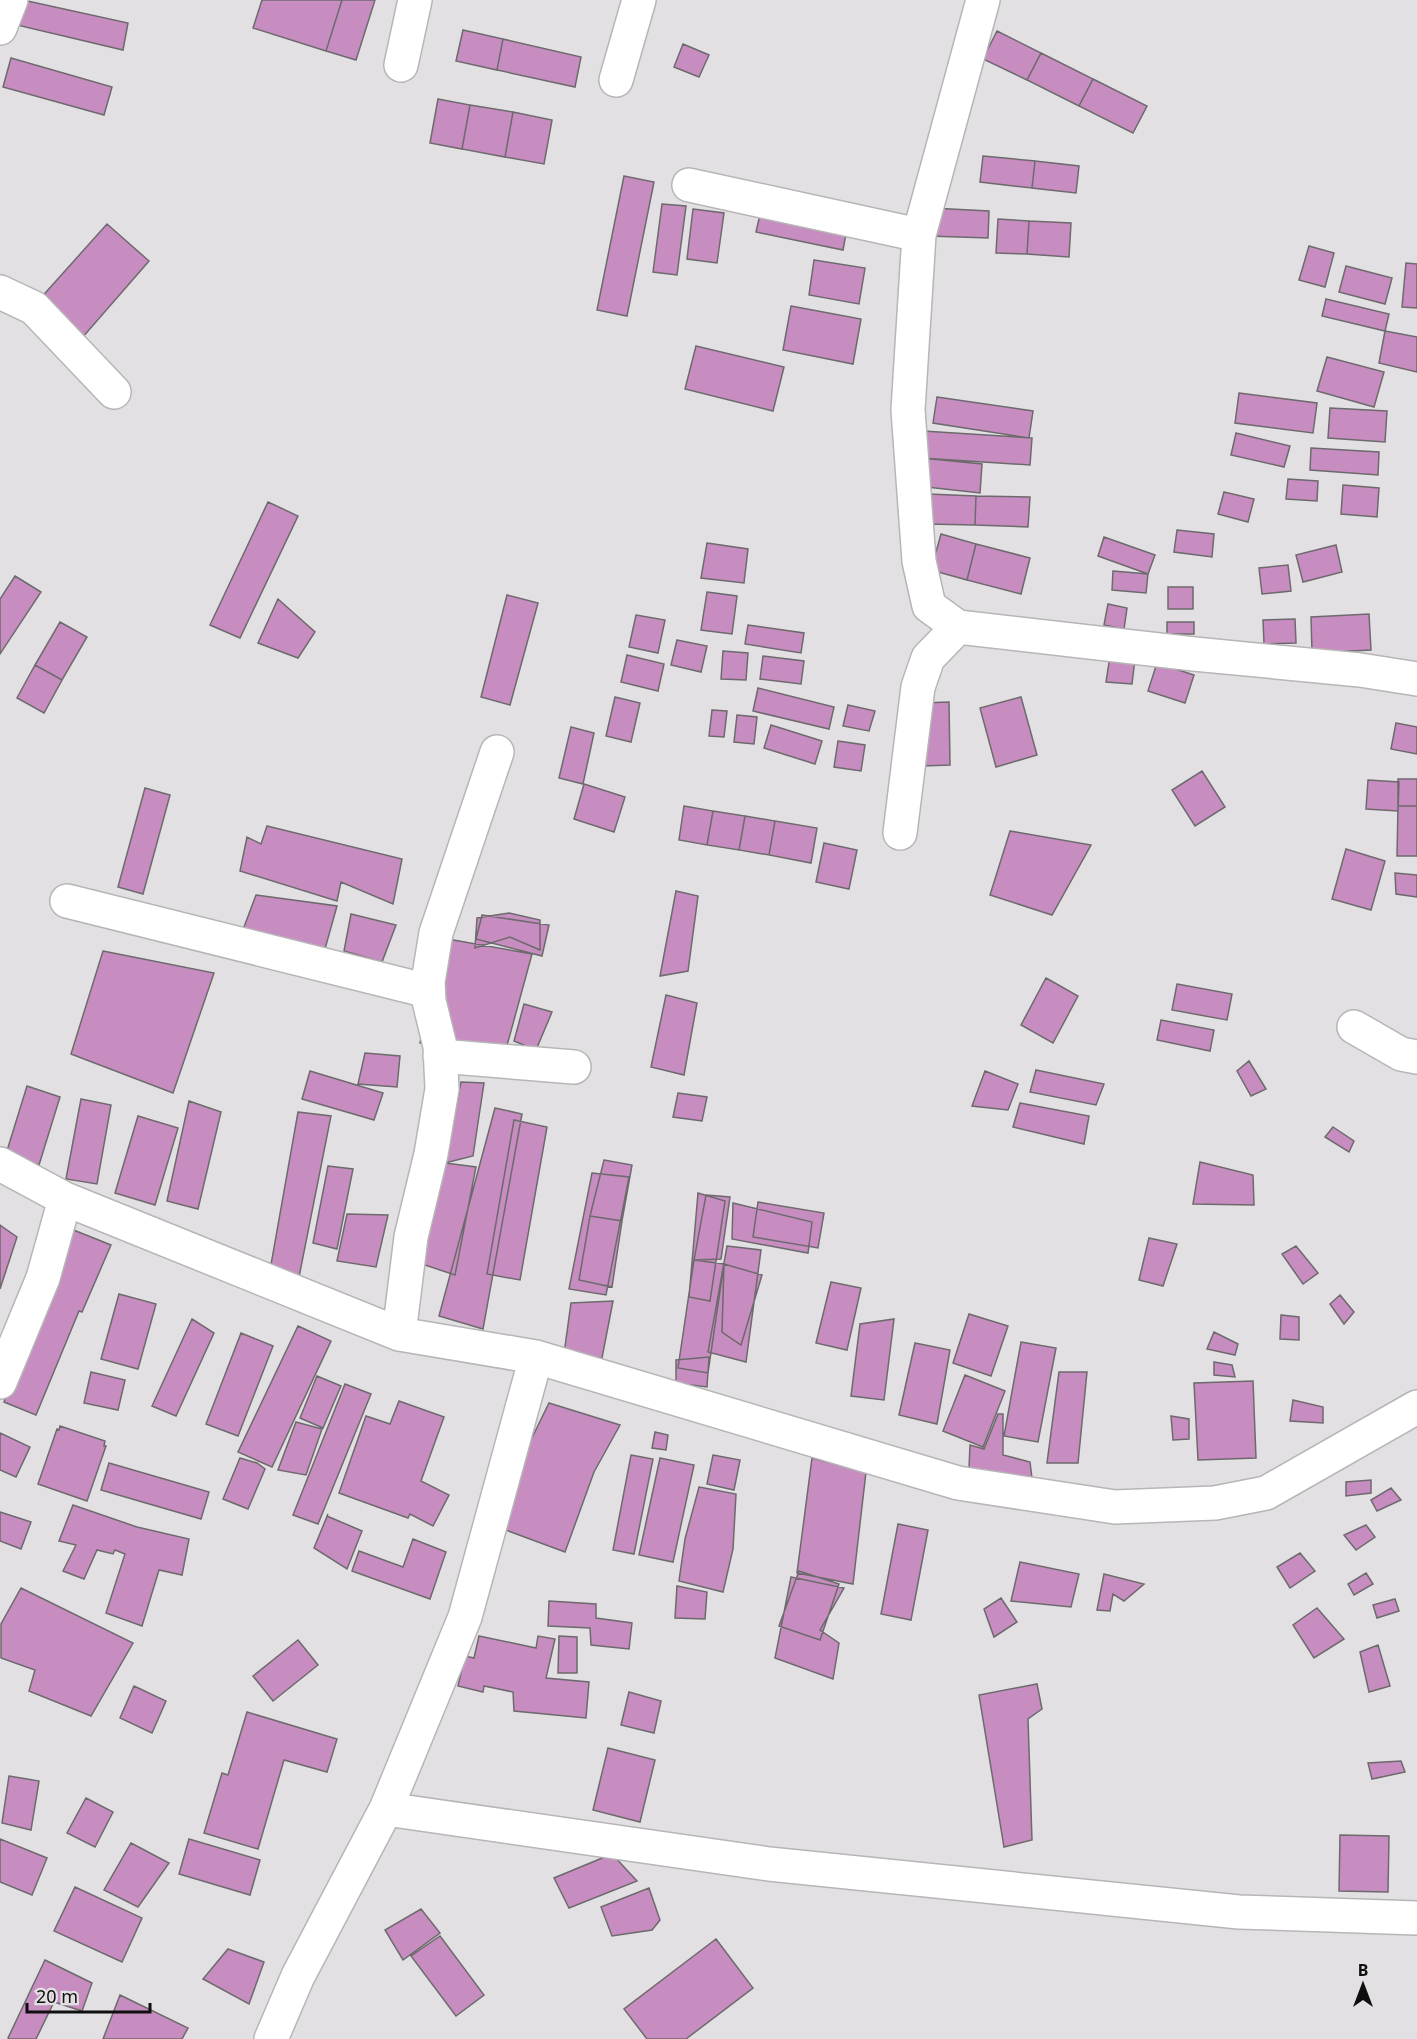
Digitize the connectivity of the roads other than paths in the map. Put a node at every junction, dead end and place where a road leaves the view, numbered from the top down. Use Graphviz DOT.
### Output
graph roads {
  1 [pos="11,0"];
  2 [pos="415,0"];
  3 [pos="639,0"];
  4 [pos="983,0"];
  5 [pos="0,28"];
  6 [pos="401,65"];
  7 [pos="616,80"];
  8 [pos="689,185"];
  9 [pos="920,235"];
  10 [pos="0,292"];
  11 [pos="114,392"];
  12 [pos="958,627"];
  13 [pos="1417,679"];
  14 [pos="497,752"];
  15 [pos="900,833"];
  16 [pos="67,901"];
  17 [pos="429,991"];
  18 [pos="1354,1027"];
  19 [pos="440,1056"];
  20 [pos="1417,1057"];
  21 [pos="574,1067"];
  22 [pos="0,1164"];
  23 [pos="65,1199"];
  24 [pos="399,1334"];
  25 [pos="536,1357"];
  26 [pos="0,1382"];
  27 [pos="1417,1407"];
  28 [pos="386,1809"];
  29 [pos="1417,1918"];
  30 [pos="271,2039"];
  1 -- 5 [label="street"];
  2 -- 6 [label="street"];
  3 -- 7 [label="street"];
  4 -- 9 [label="street"];
  8 -- 9 [label="street"];
  9 -- 12 [label="street"];
  10 -- 11 [label="street"];
  12 -- 13 [label="street"];
  12 -- 15 [label="street"];
  14 -- 17 [label="street"];
  16 -- 17 [label="street"];
  17 -- 19 [label="street"];
  18 -- 20 [label="street"];
  19 -- 21 [label="street"];
  19 -- 24 [label="street"];
  22 -- 23 [label="street"];
  23 -- 24 [label="street"];
  23 -- 26 [label="street"];
  24 -- 25 [label="street"];
  25 -- 27 [label="street"];
  25 -- 28 [label="street"];
  28 -- 29 [label="street"];
  28 -- 30 [label="street"];
}
